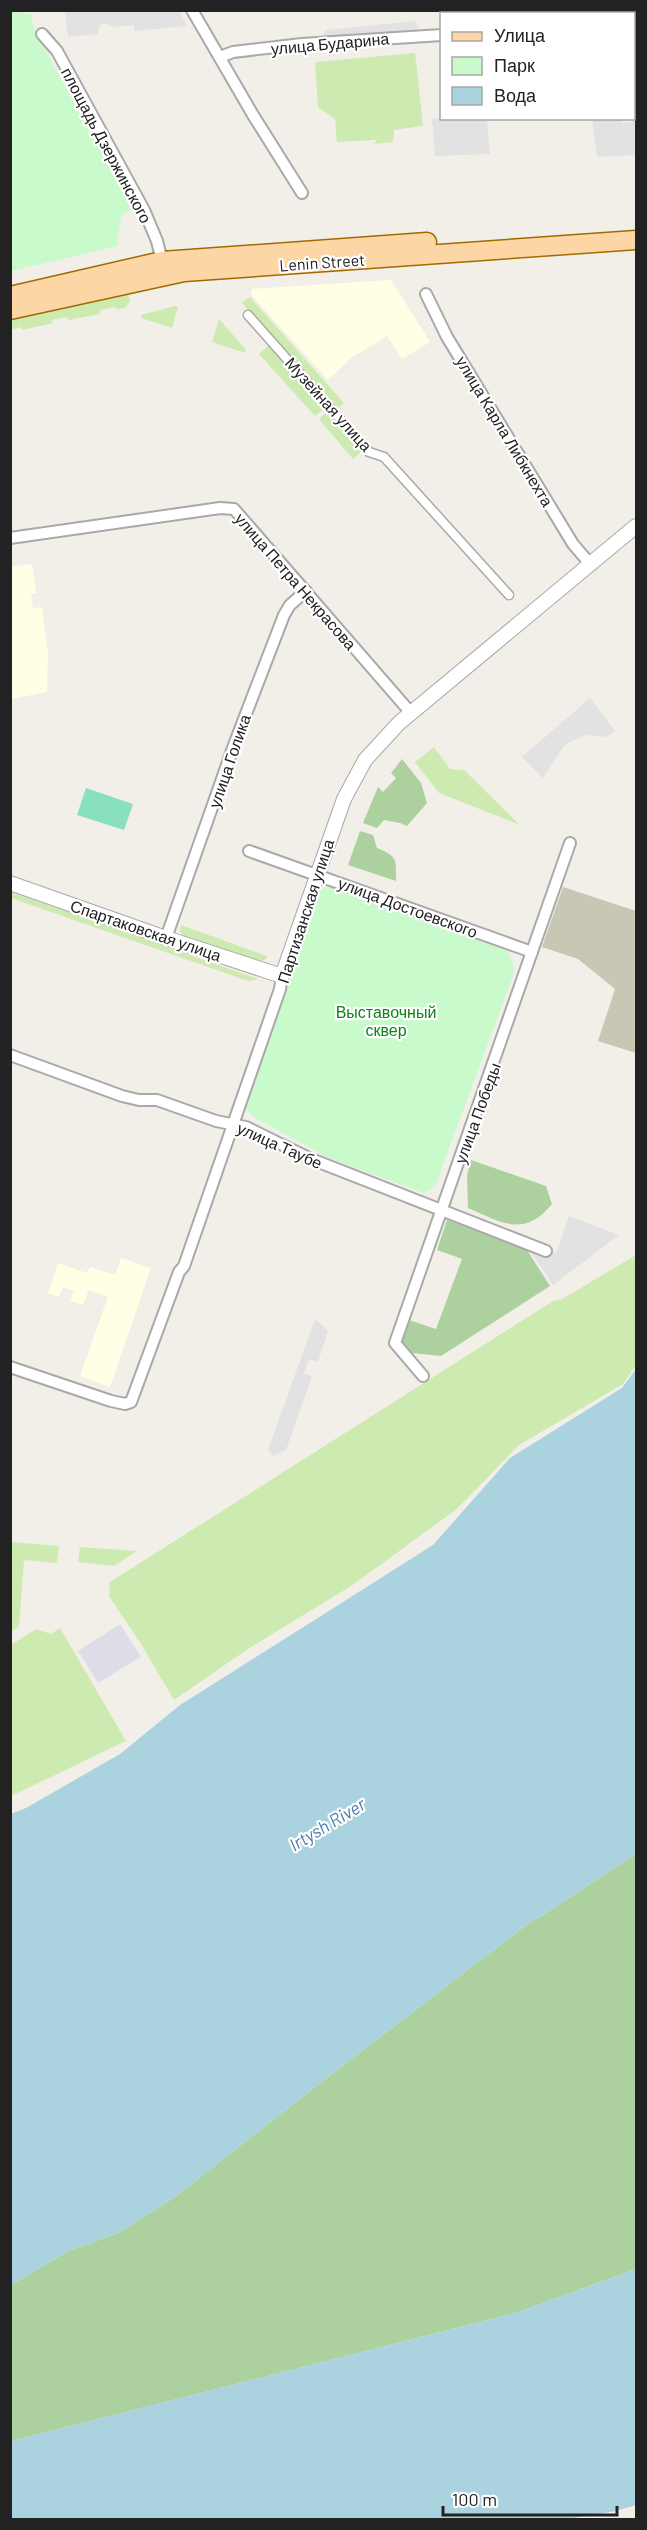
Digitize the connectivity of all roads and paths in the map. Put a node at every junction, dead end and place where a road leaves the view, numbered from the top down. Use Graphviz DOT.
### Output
graph roads {
  1 [pos="192,10"];
  2 [pos="42,34"];
  3 [pos="440,35"];
  4 [pos="220,57"];
  5 [pos="302,193"];
  6 [pos="636,227"];
  7 [pos="636,240"];
  8 [pos="162,261"];
  9 [pos="426,294"];
  10 [pos="10,296"];
  11 [pos="10,310"];
  12 [pos="248,315"];
  13 [pos="636,526"];
  14 [pos="10,538"];
  15 [pos="591,565"];
  16 [pos="306,591"];
  17 [pos="509,595"];
  18 [pos="411,713"];
  19 [pos="570,843"];
  20 [pos="249,851"];
  21 [pos="316,874"];
  22 [pos="10,883"];
  23 [pos="166,938"];
  24 [pos="532,952"];
  25 [pos="282,976"];
  26 [pos="10,1055"];
  27 [pos="233,1124"];
  28 [pos="442,1212"];
  29 [pos="546,1251"];
  30 [pos="10,1367"];
  31 [pos="423,1376"];
  1 -- 4 [label="street"];
  2 -- 8 [label="street, площадь Дзержинского"];
  3 -- 4 [label="street, улица Бударина"];
  4 -- 5 [label="street"];
  6 -- 8 [label="main road, Lenin Street"];
  7 -- 11 [label="main road, Lenin Street"];
  8 -- 10 [label="main road, Lenin Street"];
  9 -- 15 [label="street, улица Карла Либкнехта"];
  12 -- 17 [label="street, Музейная улица"];
  13 -- 15 [label="street, Партизанская улица"];
  14 -- 16 [label="street, улица Петра Некрасова"];
  15 -- 18 [label="street, Партизанская улица"];
  16 -- 18 [label="street, улица Петра Некрасова"];
  16 -- 23 [label="street, улица Голика"];
  18 -- 21 [label="street, Партизанская улица"];
  19 -- 24 [label="street, улица Победы"];
  20 -- 21 [label="street, улица Достоевского"];
  21 -- 24 [label="street, улица Достоевского"];
  21 -- 25 [label="street, Партизанская улица"];
  22 -- 23 [label="street, Спартаковская улица"];
  23 -- 25 [label="street, Спартаковская улица"];
  24 -- 28 [label="street, улица Победы"];
  25 -- 27 [label="street, Партизанская улица"];
  26 -- 27 [label="street, улица Таубе"];
  27 -- 28 [label="street, улица Таубе"];
  27 -- 30 [label="street, Партизанская улица"];
  28 -- 29 [label="street, улица Таубе"];
  28 -- 31 [label="street, улица Победы"];
}
